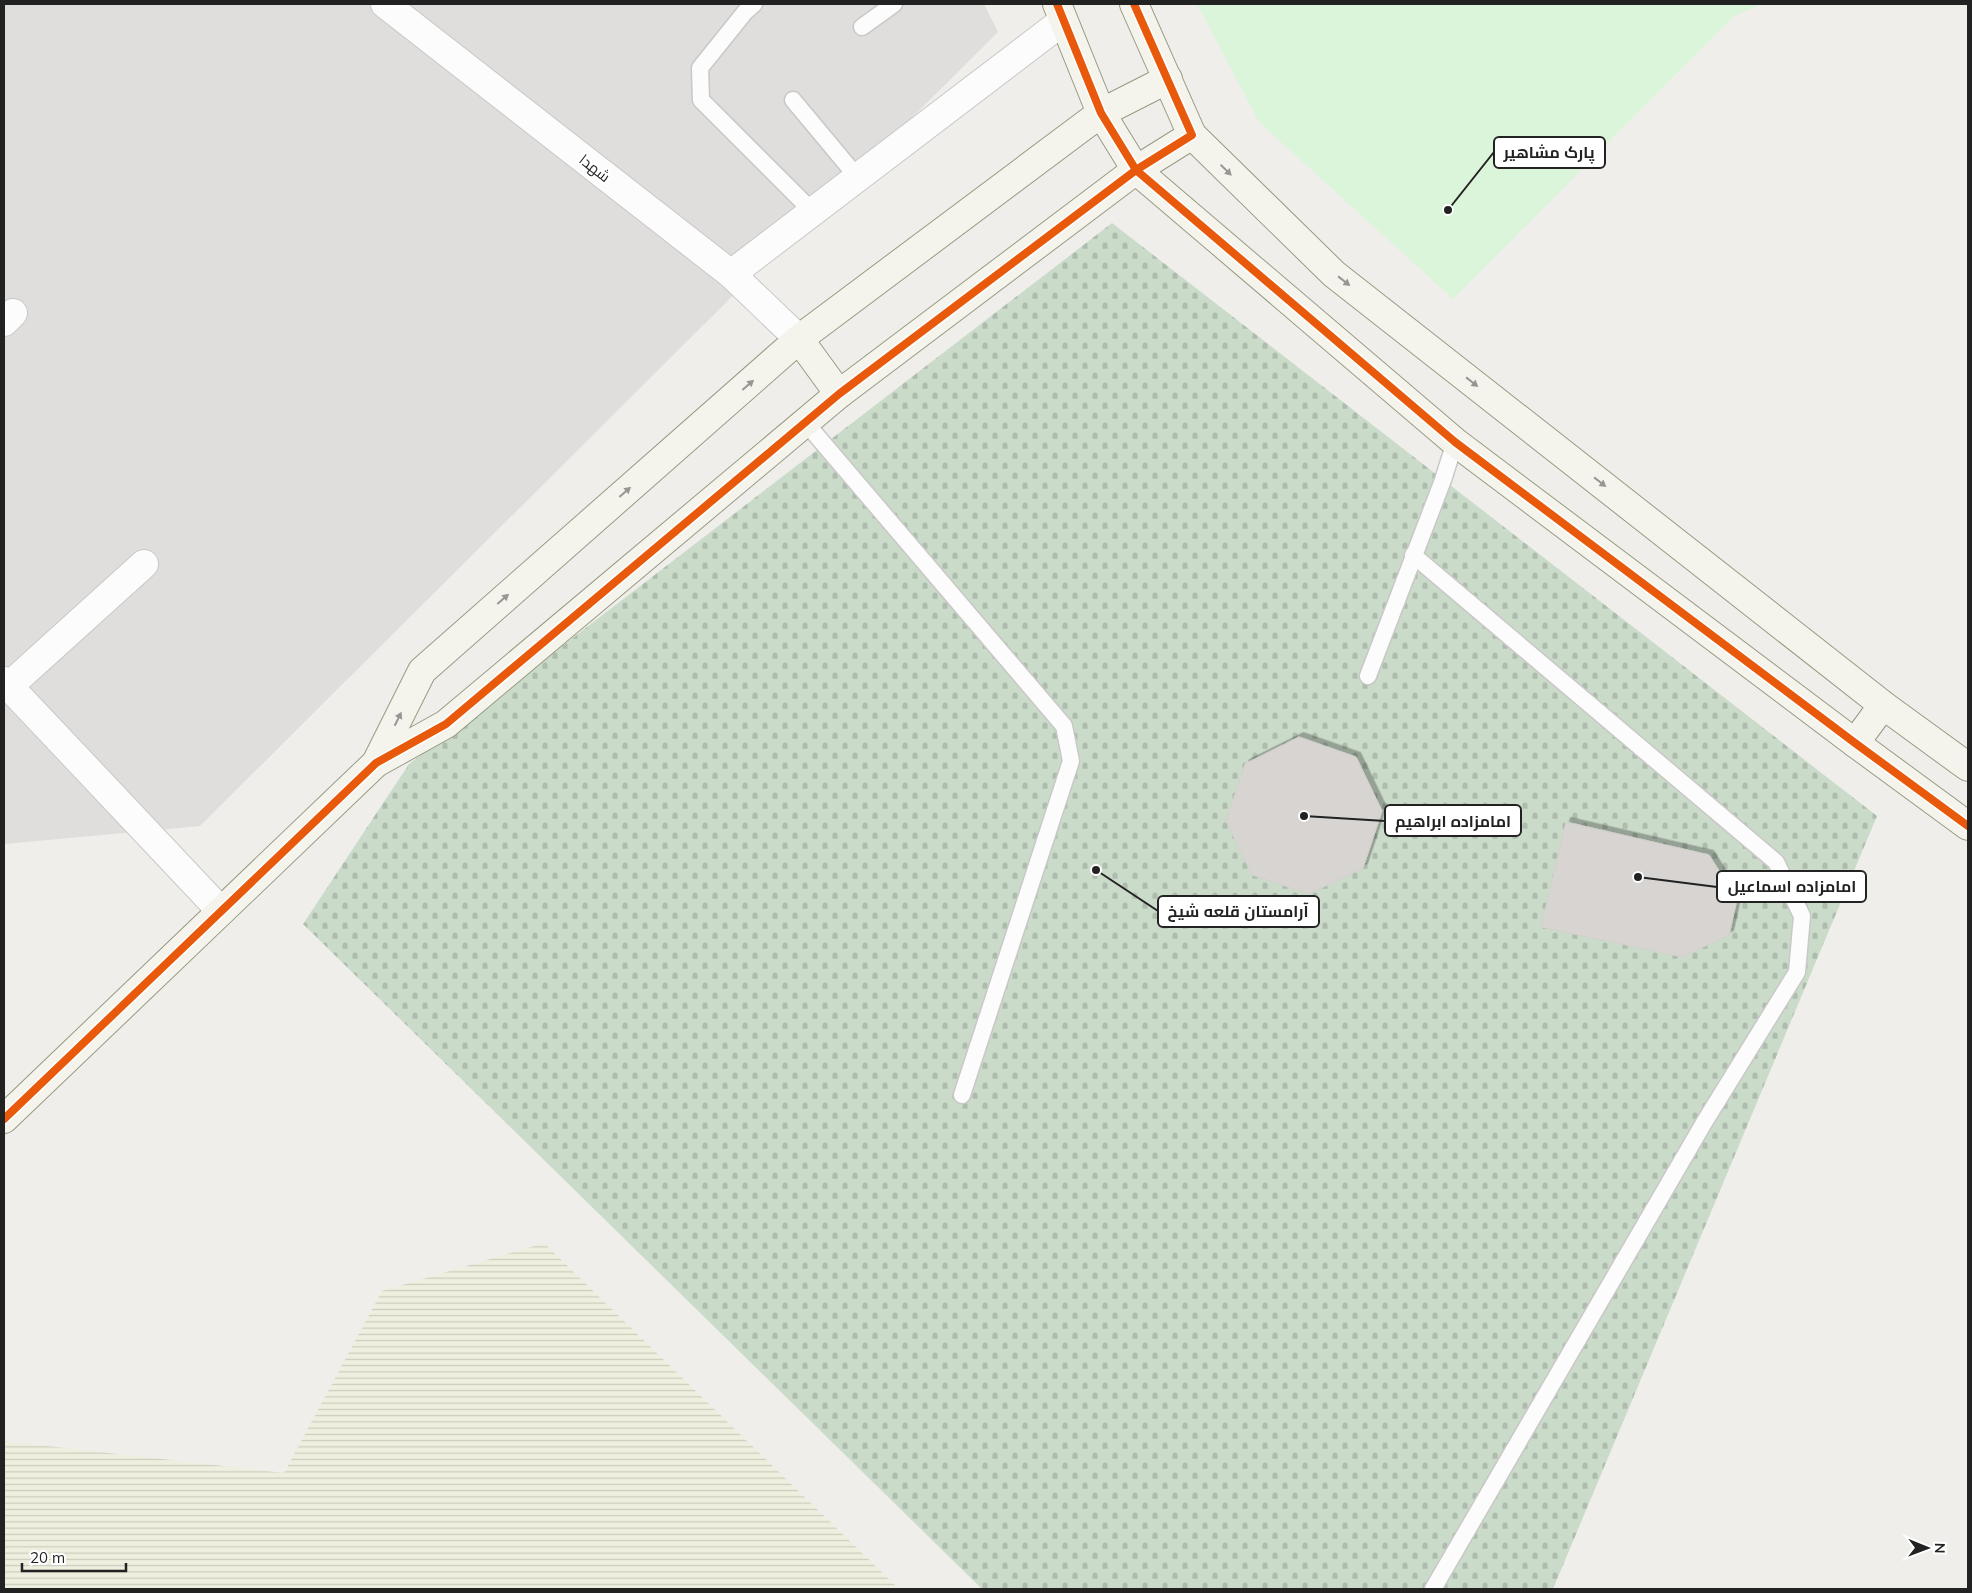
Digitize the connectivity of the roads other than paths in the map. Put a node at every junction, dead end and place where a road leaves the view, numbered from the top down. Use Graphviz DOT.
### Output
graph roads {
  1 [pos="894,4"];
  2 [pos="1134,4"];
  3 [pos="745,6"];
  4 [pos="396,7"];
  5 [pos="1060,12"];
  6 [pos="862,27"];
  7 [pos="1168,79"];
  8 [pos="793,100"];
  9 [pos="1101,114"];
  10 [pos="1192,135"];
  11 [pos="1136,170"];
  12 [pos="858,178"];
  13 [pos="813,212"];
  14 [pos="731,274"];
  15 [pos="799,340"];
  16 [pos="839,394"];
  17 [pos="805,422"];
  18 [pos="1455,442"];
  19 [pos="1413,555"];
  20 [pos="144,564"];
  21 [pos="1368,676"];
  22 [pos="6,683"];
  23 [pos="1883,705"];
  24 [pos="1855,743"];
  25 [pos="376,763"];
  26 [pos="1968,767"];
  27 [pos="1968,826"];
  28 [pos="221,911"];
  29 [pos="962,1095"];
  30 [pos="4,1119"];
  31 [pos="1433,1589"];
  1 -- 6 [label="lane"];
  2 -- 7 [label="street"];
  3 -- 13 [label="lane"];
  4 -- 14 [label="street, شهدا"];
  5 -- 9 [label="street"];
  5 -- 12 [label="street"];
  7 -- 9 [label="street"];
  7 -- 10 [label="street"];
  8 -- 12 [label="lane"];
  9 -- 11 [label="street"];
  9 -- 15 [label="street"];
  10 -- 11 [label="street"];
  10 -- 23 [label="street, one-way"];
  11 -- 16 [label="street"];
  11 -- 18 [label="street"];
  12 -- 13 [label="street"];
  13 -- 14 [label="street"];
  14 -- 15 [label="street, شهدا"];
  15 -- 16 [label="street"];
  25 -- 15 [label="street, one-way"];
  16 -- 17 [label="street"];
  17 -- 25 [label="street"];
  17 -- 29 [label="lane"];
  18 -- 19 [label="lane"];
  18 -- 24 [label="street"];
  19 -- 21 [label="lane"];
  19 -- 31 [label="lane"];
  20 -- 22 [label="street"];
  22 -- 28 [label="street"];
  23 -- 24 [label="street"];
  23 -- 26 [label="street"];
  24 -- 27 [label="street"];
  25 -- 28 [label="street"];
  28 -- 30 [label="street"];
}
